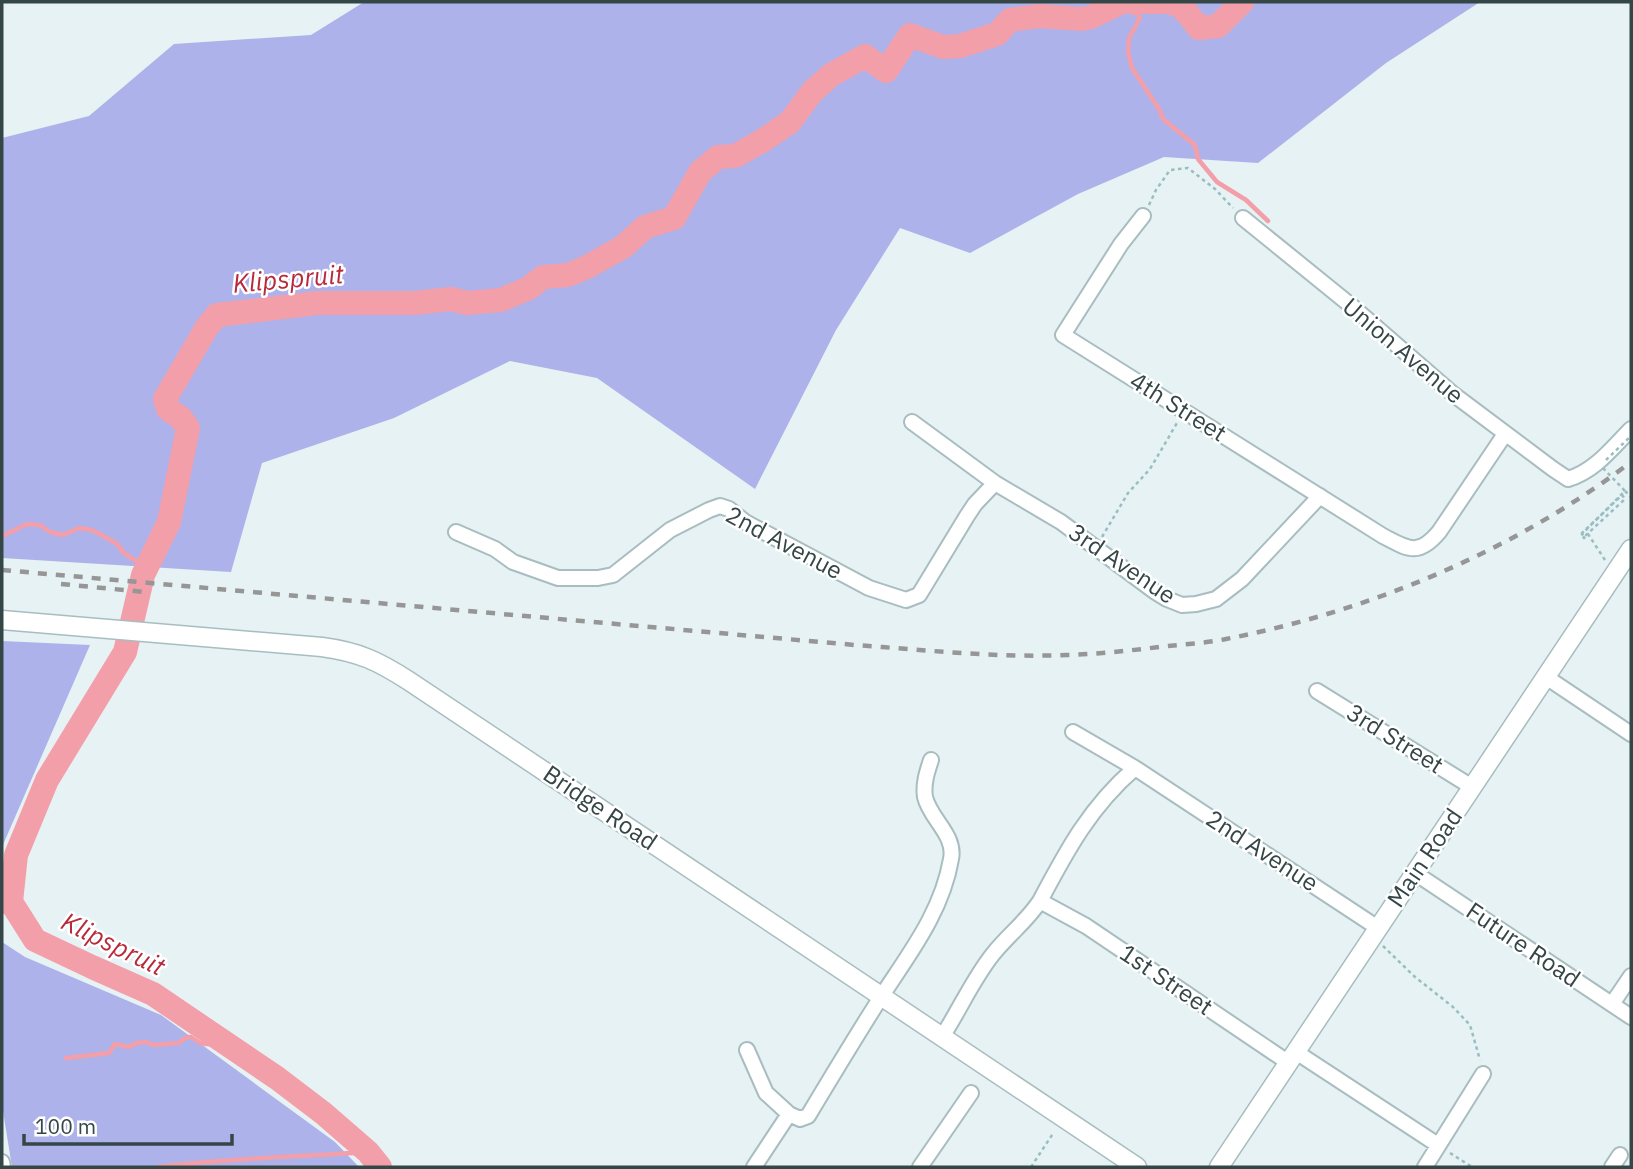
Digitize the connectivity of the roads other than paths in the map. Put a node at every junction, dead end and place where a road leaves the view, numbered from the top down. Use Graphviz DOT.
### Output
graph roads {
  1 [pos="1143,216"];
  2 [pos="1243,218"];
  3 [pos="912,422"];
  4 [pos="1631,429"];
  5 [pos="1505,434"];
  6 [pos="995,483"];
  7 [pos="1320,496"];
  8 [pos="456,532"];
  9 [pos="1631,549"];
  10 [pos="2,620"];
  11 [pos="1546,677"];
  12 [pos="1317,691"];
  13 [pos="1073,732"];
  14 [pos="1631,734"];
  15 [pos="931,760"];
  16 [pos="1135,768"];
  17 [pos="1472,787"];
  18 [pos="1415,873"];
  19 [pos="1041,901"];
  20 [pos="1376,932"];
  21 [pos="1631,976"];
  22 [pos="882,997"];
  23 [pos="1612,1004"];
  24 [pos="1631,1017"];
  25 [pos="942,1037"];
  26 [pos="747,1051"];
  27 [pos="1292,1057"];
  28 [pos="1483,1074"];
  29 [pos="971,1093"];
  30 [pos="789,1114"];
  31 [pos="1438,1145"];
  32 [pos="754,1167"];
  33 [pos="920,1167"];
  34 [pos="1137,1167"];
  35 [pos="1219,1167"];
  36 [pos="1425,1167"];
  1 -- 7 [label="street, 4th Street"];
  2 -- 5 [label="street, Union Avenue"];
  3 -- 6 [label="street, 3rd Avenue"];
  4 -- 5 [label="street, Union Avenue"];
  5 -- 7 [label="street, 4th Street"];
  6 -- 7 [label="street, 3rd Avenue"];
  6 -- 8 [label="street, 2nd Avenue"];
  9 -- 11 [label="street, Main Road"];
  10 -- 22 [label="street, Bridge Road"];
  11 -- 14 [label="street"];
  11 -- 17 [label="street, Main Road"];
  12 -- 17 [label="street, 3rd Street"];
  13 -- 16 [label="street, 2nd Avenue"];
  15 -- 22 [label="street"];
  16 -- 19 [label="street"];
  16 -- 20 [label="street, 2nd Avenue"];
  17 -- 18 [label="street, Main Road"];
  18 -- 20 [label="street, Main Road"];
  18 -- 23 [label="street, Future Road"];
  19 -- 25 [label="street"];
  19 -- 27 [label="street, 1st Street"];
  20 -- 27 [label="street, Main Road"];
  21 -- 23 [label="street"];
  22 -- 25 [label="street, Bridge Road"];
  22 -- 30 [label="street"];
  23 -- 24 [label="street, Future Road"];
  25 -- 34 [label="street, Bridge Road"];
  26 -- 30 [label="street"];
  27 -- 31 [label="street, 1st Street"];
  27 -- 35 [label="street, Main Road"];
  28 -- 31 [label="street"];
  29 -- 33 [label="street"];
  30 -- 32 [label="street"];
  31 -- 36 [label="street"];
}
